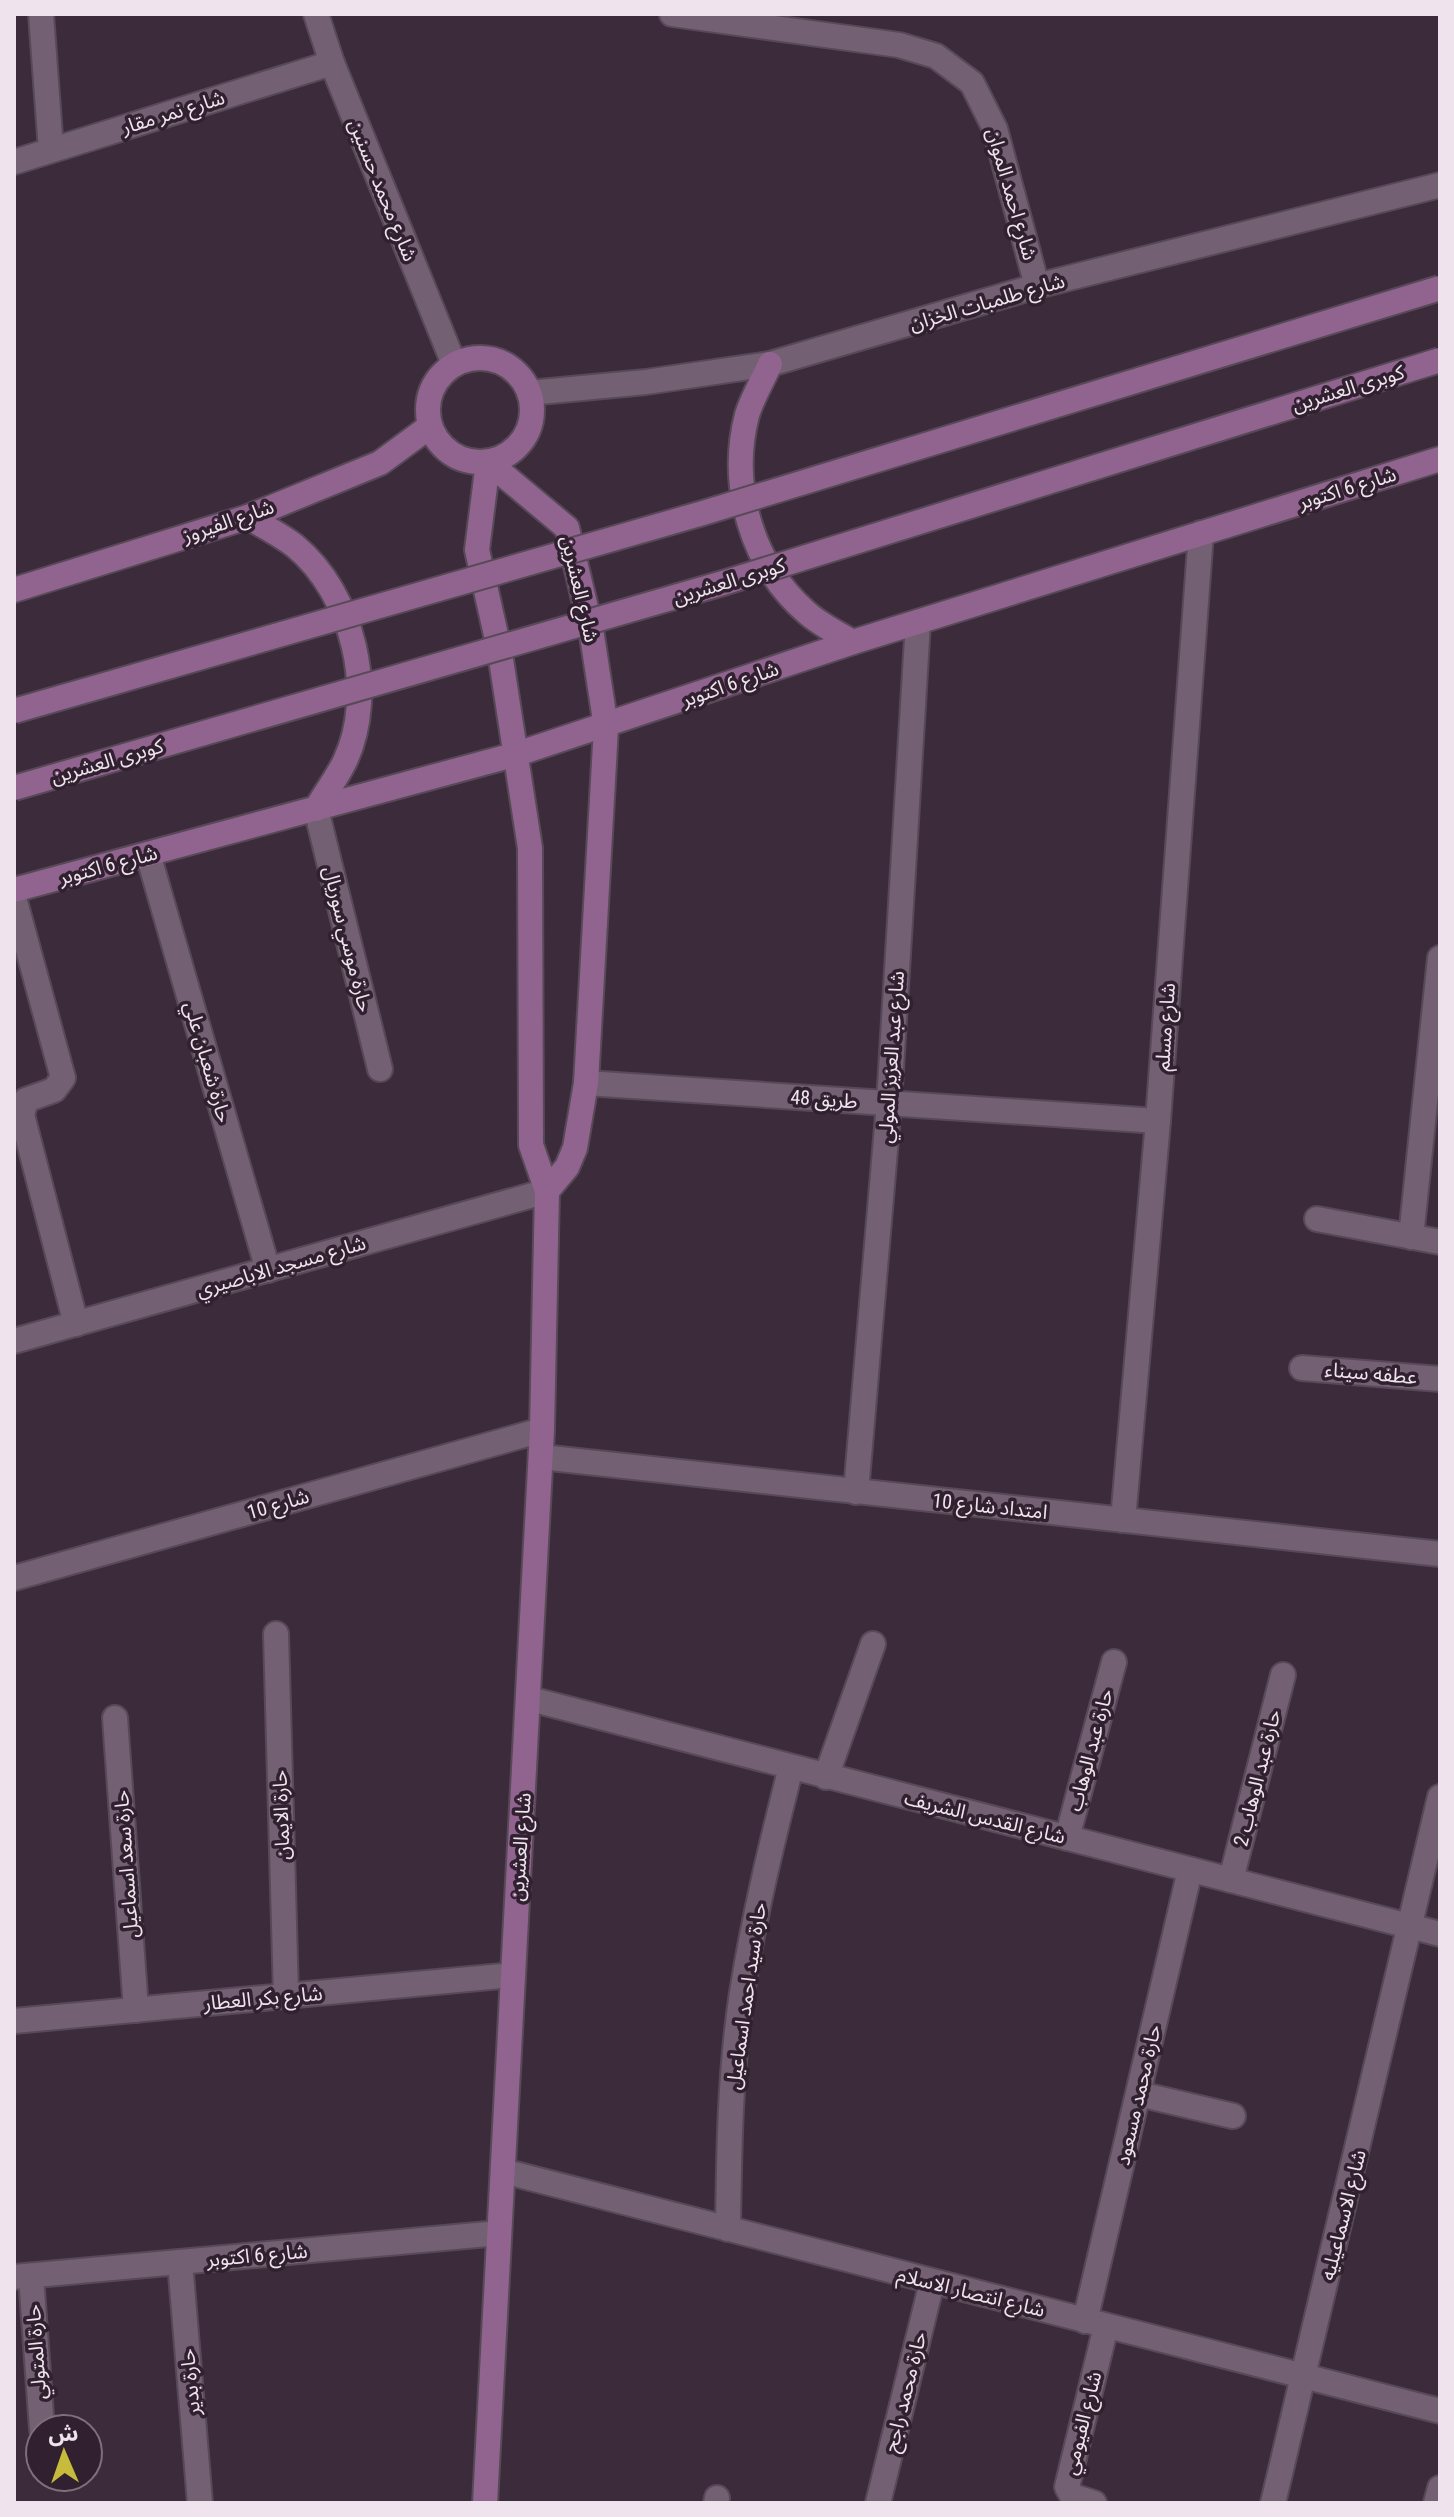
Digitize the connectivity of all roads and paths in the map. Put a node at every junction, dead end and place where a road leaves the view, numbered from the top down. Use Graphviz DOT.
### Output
graph roads {
  1 [pos="41,14"];
  2 [pos="316,14"];
  3 [pos="672,14"];
  4 [pos="741,19"];
  5 [pos="332,63"];
  6 [pos="51,150"];
  7 [pos="14,162"];
  8 [pos="1440,185"];
  9 [pos="1037,286"];
  10 [pos="1440,288"];
  11 [pos="1440,360"];
  12 [pos="454,364"];
  13 [pos="770,364"];
  14 [pos="529,393"];
  15 [pos="429,427"];
  16 [pos="1440,459"];
  17 [pos="488,462"];
  18 [pos="248,517"];
  19 [pos="1201,533"];
  20 [pos="14,590"];
  21 [pos="918,622"];
  22 [pos="853,642"];
  23 [pos="14,711"];
  24 [pos="606,727"];
  25 [pos="517,754"];
  26 [pos="14,788"];
  27 [pos="316,809"];
  28 [pos="148,854"];
  29 [pos="14,890"];
  30 [pos="14,898"];
  31 [pos="1440,958"];
  32 [pos="380,1069"];
  33 [pos="586,1083"];
  34 [pos="889,1103"];
  35 [pos="1158,1121"];
  36 [pos="547,1191"];
  37 [pos="1317,1219"];
  38 [pos="1411,1237"];
  39 [pos="1440,1242"];
  40 [pos="268,1270"];
  41 [pos="76,1324"];
  42 [pos="14,1341"];
  43 [pos="1302,1368"];
  44 [pos="1440,1379"];
  45 [pos="542,1430"];
  46 [pos="541,1457"];
  47 [pos="856,1492"];
  48 [pos="1123,1520"];
  49 [pos="1440,1554"];
  50 [pos="14,1578"];
  51 [pos="276,1634"];
  52 [pos="873,1644"];
  53 [pos="1114,1662"];
  54 [pos="1283,1675"];
  55 [pos="530,1699"];
  56 [pos="115,1718"];
  57 [pos="791,1767"];
  58 [pos="826,1777"];
  59 [pos="1440,1797"];
  60 [pos="1067,1838"];
  61 [pos="1190,1870"];
  62 [pos="1231,1880"];
  63 [pos="1412,1926"];
  64 [pos="1440,1934"];
  65 [pos="512,1975"];
  66 [pos="286,1996"];
  67 [pos="136,2010"];
  68 [pos="14,2021"];
  69 [pos="1139,2094"];
  70 [pos="1233,2116"];
  71 [pos="503,2171"];
  72 [pos="728,2229"];
  73 [pos="499,2233"];
  74 [pos="180,2262"];
  75 [pos="23,2276"];
  76 [pos="932,2282"];
  77 [pos="1096,2324"];
  78 [pos="1304,2377"];
  79 [pos="1440,2411"];
  80 [pos="40,2413"];
  81 [pos="1440,2488"];
  82 [pos="200,2503"];
  83 [pos="485,2503"];
  84 [pos="878,2503"];
  85 [pos="1094,2503"];
  86 [pos="1273,2503"];
  87 [pos="1436,2503"];
  1 -- 6 [label="street"];
  2 -- 5 [label="street, شارع محمد حسنين"];
  3 -- 4 [label="street, شارع احمد الموان"];
  4 -- 9 [label="street, شارع احمد الموان"];
  5 -- 6 [label="street, شارع نمر مقار"];
  5 -- 12 [label="street, شارع محمد حسنين"];
  6 -- 7 [label="street, شارع نمر مقار"];
  8 -- 9 [label="street, شارع طلمبات الخزان"];
  9 -- 13 [label="street, شارع طلمبات الخزان"];
  10 -- 23 [label="main road, bridge"];
  11 -- 26 [label="main road, كوبرى العشرين, bridge"];
  12 -- 14 [label="main road"];
  12 -- 15 [label="main road"];
  13 -- 14 [label="street, شارع طلمبات الخزان"];
  13 -- 22 [label="main road"];
  14 -- 17 [label="main road"];
  15 -- 17 [label="main road"];
  15 -- 18 [label="main road, شارع الفيروز"];
  16 -- 19 [label="main road, شارع 6 اكتوبر"];
  17 -- 24 [label="main road, شارع العشرين"];
  17 -- 25 [label="main road, شارع العشرين"];
  18 -- 20 [label="main road, شارع الفيروز"];
  18 -- 27 [label="main road"];
  19 -- 21 [label="main road, شارع 6 اكتوبر"];
  19 -- 35 [label="street, شارع مسلم"];
  21 -- 22 [label="main road, شارع 6 اكتوبر"];
  21 -- 34 [label="street, شارع عبد العزيز المولي"];
  22 -- 24 [label="main road, شارع 6 اكتوبر"];
  24 -- 25 [label="main road, شارع 6 اكتوبر"];
  24 -- 33 [label="main road, شارع العشرين"];
  25 -- 27 [label="main road, شارع 6 اكتوبر"];
  25 -- 36 [label="main road, شارع العشرين"];
  27 -- 28 [label="main road, شارع 6 اكتوبر"];
  27 -- 32 [label="street, حارة موسي سوريال"];
  28 -- 29 [label="main road, شارع 6 اكتوبر"];
  28 -- 40 [label="street, حارة شعبان علي"];
  30 -- 41 [label="street"];
  31 -- 38 [label="street"];
  33 -- 34 [label="street, طريق 48"];
  33 -- 36 [label="main road, شارع العشرين"];
  34 -- 35 [label="street, طريق 48"];
  34 -- 47 [label="street, شارع عبد العزيز المولي"];
  35 -- 48 [label="street, شارع مسلم"];
  36 -- 40 [label="street, شارع مسجد الاباصيري"];
  36 -- 45 [label="main road, شارع العشرين"];
  37 -- 38 [label="street"];
  38 -- 39 [label="street"];
  40 -- 41 [label="street, شارع مسجد الاباصيري"];
  41 -- 42 [label="street, شارع مسجد الاباصيري"];
  43 -- 44 [label="street, عطفه سيناء"];
  45 -- 46 [label="main road, شارع العشرين"];
  45 -- 50 [label="street, شارع 10"];
  46 -- 47 [label="street, امتداد شارع 10"];
  46 -- 55 [label="main road, شارع العشرين"];
  47 -- 48 [label="street, امتداد شارع 10"];
  48 -- 49 [label="street, امتداد شارع 10"];
  51 -- 66 [label="street, حارة الايمان"];
  52 -- 58 [label="street"];
  53 -- 60 [label="street, حارة عبد الوهاب"];
  54 -- 62 [label="street, حارة عبد الوهاب 2"];
  55 -- 57 [label="street, شارع القدس الشريف"];
  55 -- 65 [label="main road, شارع العشرين"];
  56 -- 67 [label="street, حارة سعد اسماعيل"];
  57 -- 58 [label="street, شارع القدس الشريف"];
  57 -- 72 [label="street, حارة سيد احمد اسماعيل"];
  58 -- 60 [label="street, شارع القدس الشريف"];
  59 -- 63 [label="street, شارع الاسماعيليه"];
  60 -- 61 [label="street, شارع القدس الشريف"];
  61 -- 62 [label="street, شارع القدس الشريف"];
  61 -- 69 [label="street, حارة محمد مسعود"];
  62 -- 63 [label="street, شارع القدس الشريف"];
  63 -- 64 [label="street, شارع القدس الشريف"];
  63 -- 78 [label="street, شارع الاسماعيليه"];
  65 -- 66 [label="street, شارع بكر العطار"];
  65 -- 71 [label="main road, شارع العشرين"];
  66 -- 67 [label="street, شارع بكر العطار"];
  67 -- 68 [label="street, شارع بكر العطار"];
  69 -- 70 [label="street"];
  69 -- 77 [label="street, حارة محمد مسعود"];
  71 -- 72 [label="street, شارع انتصار الاسلام"];
  71 -- 73 [label="main road, شارع العشرين"];
  72 -- 76 [label="street, شارع انتصار الاسلام"];
  73 -- 74 [label="street, شارع 6 اكتوبر"];
  73 -- 83 [label="main road, شارع العشرين"];
  74 -- 75 [label="street, شارع 6 اكتوبر"];
  74 -- 82 [label="street, حارة بدير"];
  75 -- 80 [label="street, حارة المتولي"];
  76 -- 77 [label="street, شارع انتصار الاسلام"];
  76 -- 84 [label="street, حارة محمد راجح"];
  77 -- 78 [label="street, شارع انتصار الاسلام"];
  77 -- 85 [label="street, شارع الفيومي"];
  78 -- 79 [label="street, شارع انتصار الاسلام"];
  78 -- 86 [label="street, شارع الاسماعيليه"];
  81 -- 87 [label="street"];
}
